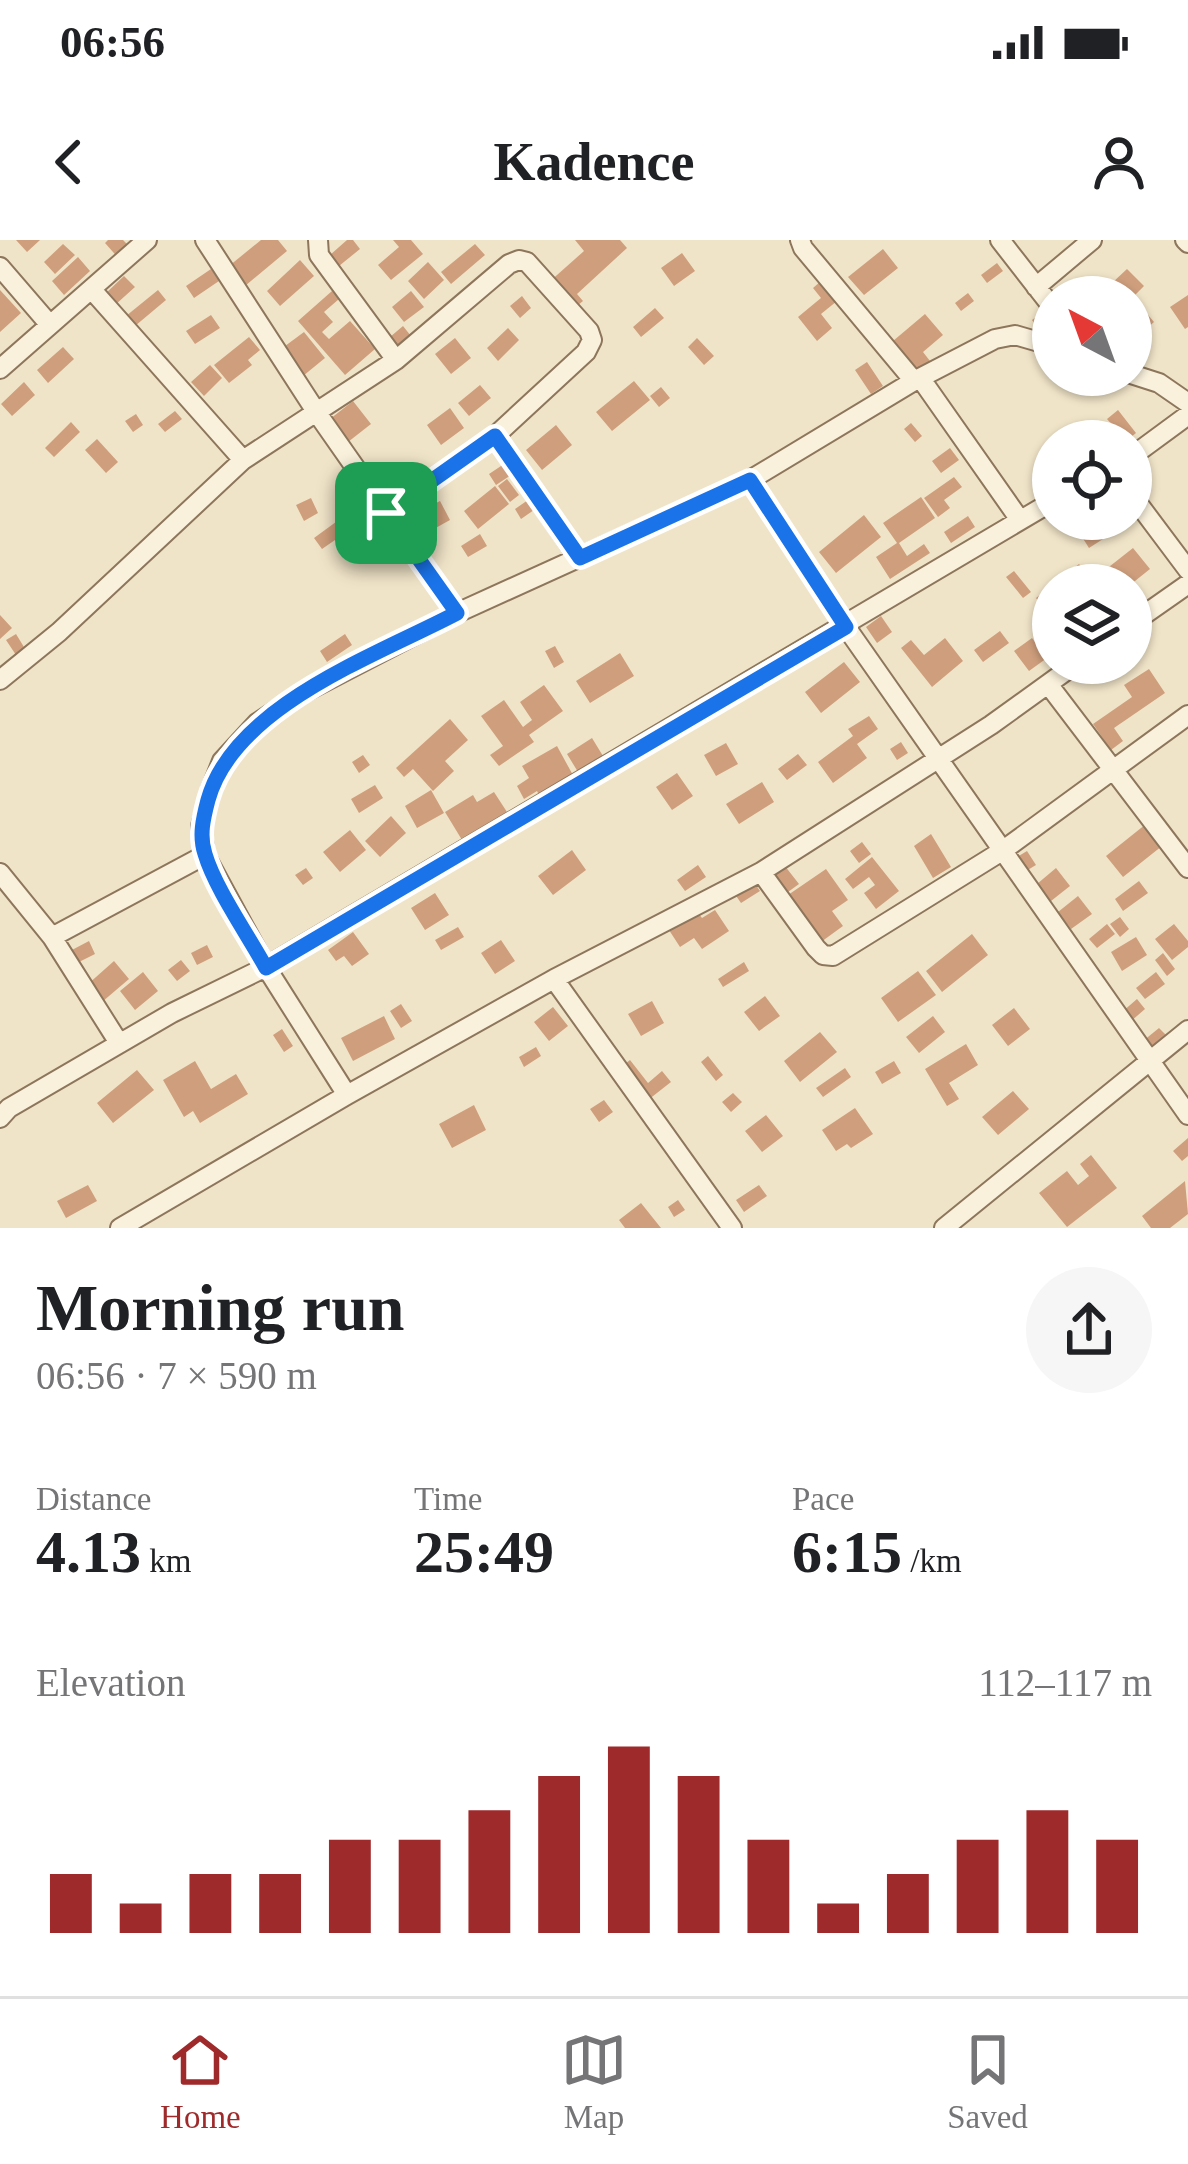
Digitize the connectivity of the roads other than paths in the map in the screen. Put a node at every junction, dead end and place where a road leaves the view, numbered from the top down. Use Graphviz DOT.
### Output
graph roads {
  1 [pos="147,240"];
  2 [pos="205,240"];
  3 [pos="318,240"];
  4 [pos="800,240"];
  5 [pos="1000,240"];
  6 [pos="1092,240"];
  7 [pos="0,267"];
  8 [pos="1049,276"];
  9 [pos="1032,282"];
  10 [pos="93,291"];
  11 [pos="50,326"];
  12 [pos="1032,340"];
  13 [pos="395,360"];
  14 [pos="0,369"];
  15 [pos="918,380"];
  16 [pos="1152,381"];
  17 [pos="1188,403"];
  18 [pos="317,413"];
  19 [pos="1188,415"];
  20 [pos="495,436"];
  21 [pos="1152,442"];
  22 [pos="243,460"];
  23 [pos="750,480"];
  24 [pos="386,513"];
  25 [pos="1032,513"];
  26 [pos="1020,520"];
  27 [pos="1152,522"];
  28 [pos="580,558"];
  29 [pos="1188,570"];
  30 [pos="1188,584"];
  31 [pos="1152,610"];
  32 [pos="457,613"];
  33 [pos="846,627"];
  34 [pos="0,680"];
  35 [pos="1048,684"];
  36 [pos="1188,715"];
  37 [pos="938,758"];
  38 [pos="1113,767"];
  39 [pos="1002,851"];
  40 [pos="205,855"];
  41 [pos="1184,856"];
  42 [pos="0,872"];
  43 [pos="761,872"];
  44 [pos="52,937"];
  45 [pos="266,968"];
  46 [pos="554,979"];
  47 [pos="1188,1030"];
  48 [pos="119,1043"];
  49 [pos="1150,1060"];
  50 [pos="346,1095"];
  51 [pos="3,1108"];
  52 [pos="1188,1115"];
  53 [pos="120,1228"];
  54 [pos="732,1228"];
  55 [pos="944,1228"];
  1 -- 10 [label="street"];
  2 -- 18 [label="street"];
  3 -- 13 [label="street"];
  4 -- 15 [label="street"];
  5 -- 9 [label="street"];
  6 -- 8 [label="street"];
  7 -- 11 [label="street"];
  10 -- 11 [label="street"];
  10 -- 22 [label="street"];
  11 -- 14 [label="street"];
  12 -- 15 [label="street"];
  13 -- 18 [label="street"];
  13 -- 20 [label="street"];
  15 -- 23 [label="street"];
  15 -- 26 [label="street"];
  16 -- 17 [label="street"];
  18 -- 22 [label="street"];
  18 -- 24 [label="street"];
  19 -- 21 [label="street"];
  20 -- 24 [label="street"];
  20 -- 28 [label="street"];
  22 -- 34 [label="street"];
  23 -- 28 [label="street"];
  23 -- 33 [label="street"];
  24 -- 32 [label="street"];
  25 -- 26 [label="street"];
  26 -- 33 [label="street"];
  27 -- 29 [label="street"];
  28 -- 32 [label="street"];
  30 -- 31 [label="street"];
  32 -- 40 [label="street"];
  33 -- 37 [label="street"];
  33 -- 45 [label="street"];
  35 -- 37 [label="street"];
  35 -- 38 [label="street"];
  36 -- 38 [label="street"];
  37 -- 39 [label="street"];
  37 -- 43 [label="street"];
  38 -- 39 [label="street"];
  38 -- 41 [label="street"];
  39 -- 43 [label="street"];
  39 -- 49 [label="street"];
  40 -- 44 [label="street"];
  40 -- 45 [label="street"];
  42 -- 44 [label="street"];
  43 -- 46 [label="street"];
  44 -- 48 [label="street"];
  45 -- 48 [label="street"];
  45 -- 50 [label="street"];
  46 -- 50 [label="street"];
  46 -- 54 [label="street"];
  47 -- 49 [label="street"];
  48 -- 51 [label="street"];
  49 -- 52 [label="street"];
  49 -- 55 [label="street"];
  50 -- 53 [label="street"];
}
